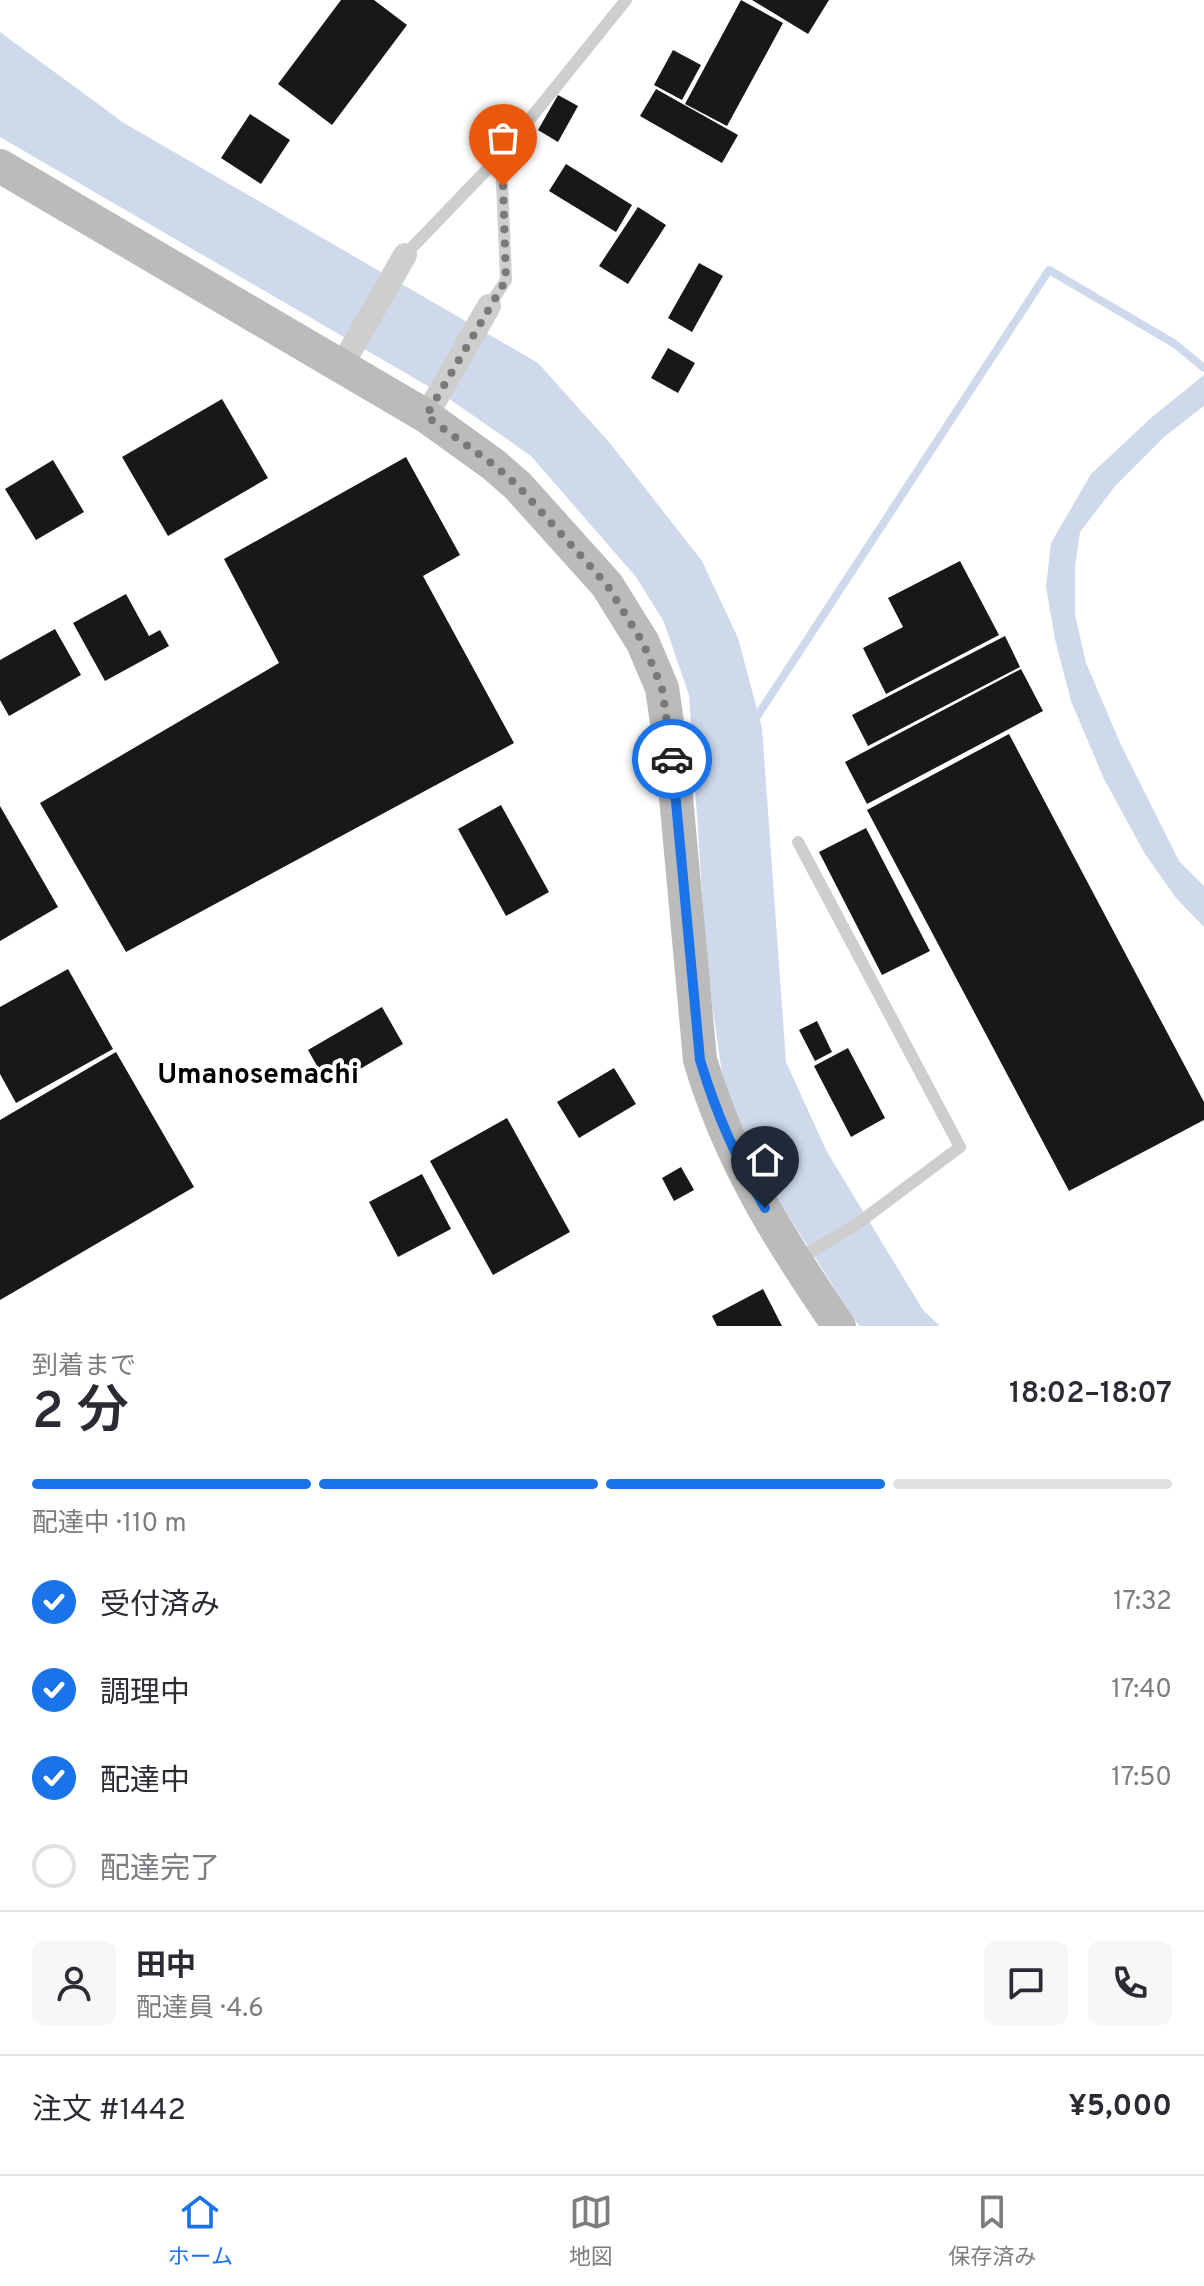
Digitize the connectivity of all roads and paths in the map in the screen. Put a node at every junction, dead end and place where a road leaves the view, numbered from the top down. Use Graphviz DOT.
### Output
graph roads {
  1 [pos="626,0"];
  2 [pos="501,155"];
  3 [pos="0,166"];
  4 [pos="405,255"];
  5 [pos="489,306"];
  6 [pos="342,365"];
  7 [pos="426,416"];
  8 [pos="798,842"];
  9 [pos="800,1258"];
  10 [pos="839,1326"];
  1 -- 2 [label="lane"];
  2 -- 4 [label="lane"];
  2 -- 5 [label="lane"];
  3 -- 6 [label="street"];
  4 -- 6 [label="street"];
  5 -- 7 [label="street"];
  6 -- 7 [label="street"];
  7 -- 9 [label="street"];
  8 -- 9 [label="lane"];
  9 -- 10 [label="street"];
}
